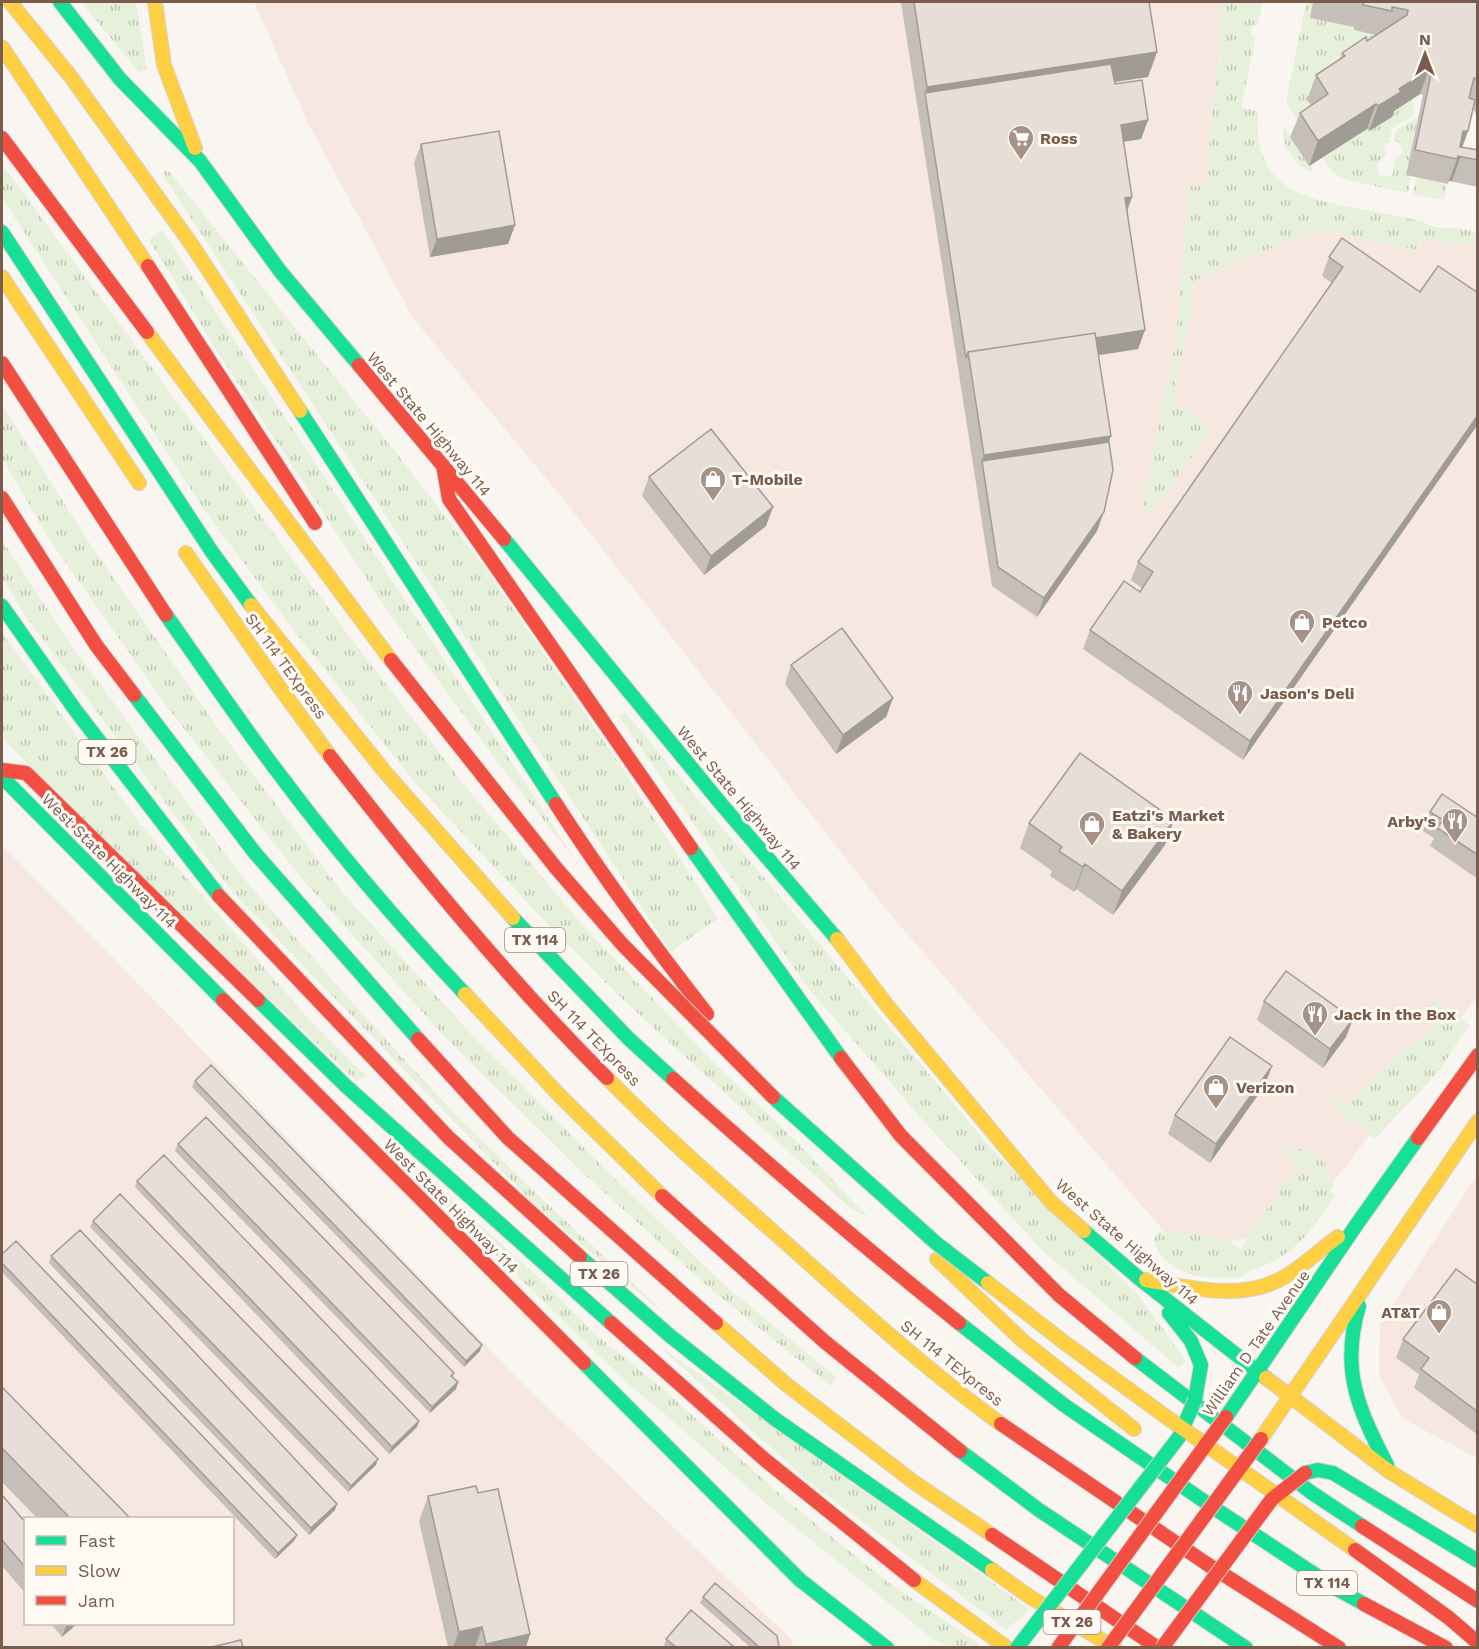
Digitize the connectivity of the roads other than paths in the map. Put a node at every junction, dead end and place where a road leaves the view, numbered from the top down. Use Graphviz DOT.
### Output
graph roads {
  1 [pos="10,2"];
  2 [pos="60,2"];
  3 [pos="155,2"];
  4 [pos="2,47"];
  5 [pos="2,138"];
  6 [pos="200,161"];
  7 [pos="2,232"];
  8 [pos="2,277"];
  9 [pos="2,363"];
  10 [pos="443,465"];
  11 [pos="147,495"];
  12 [pos="2,498"];
  13 [pos="322,534"];
  14 [pos="180,544"];
  15 [pos="350,583"];
  16 [pos="2,606"];
  17 [pos="357,613"];
  18 [pos="2,770"];
  19 [pos="2,777"];
  20 [pos="1478,1055"];
  21 [pos="1478,1121"];
  22 [pos="1357,1224"];
  23 [pos="1141,1280"];
  24 [pos="1362,1290"];
  25 [pos="1258,1370"];
  26 [pos="1291,1398"];
  27 [pos="1390,1472"];
  28 [pos="1214,1508"];
  29 [pos="1478,1527"];
  30 [pos="1478,1561"];
  31 [pos="1478,1600"];
  32 [pos="1478,1643"];
  33 [pos="887,1647"];
  34 [pos="1006,1647"];
  35 [pos="1017,1647"];
  36 [pos="1058,1647"];
  37 [pos="1108,1647"];
  38 [pos="1115,1647"];
  39 [pos="1160,1647"];
  40 [pos="1246,1647"];
  41 [pos="1339,1647"];
  42 [pos="1446,1647"];
  1 -- 28 [label="main road"];
  2 -- 6 [label="main road, West State Highway 114"];
  3 -- 6 [label="main road"];
  4 -- 13 [label="main road"];
  5 -- 17 [label="main road"];
  6 -- 10 [label="main road, West State Highway 114"];
  7 -- 28 [label="main road, TX 114"];
  8 -- 11 [label="main road"];
  9 -- 40 [label="main road"];
  10 -- 23 [label="main road, West State Highway 114"];
  10 -- 31 [label="main road"];
  12 -- 39 [label="main road"];
  14 -- 41 [label="main road, SH 114 TEXpress"];
  15 -- 17 [label="main road"];
  16 -- 38 [label="main road, TX 26"];
  17 -- 32 [label="main road, bridge"];
  18 -- 34 [label="main road"];
  19 -- 33 [label="main road, West State Highway 114"];
  20 -- 22 [label="main road, William D Tate Avenue"];
  21 -- 24 [label="main road"];
  22 -- 23 [label="main road"];
  22 -- 25 [label="main road, William D Tate Avenue"];
  23 -- 25 [label="main road, West State Highway 114"];
  23 -- 35 [label="main road, bridge"];
  24 -- 26 [label="main road"];
  24 -- 27 [label="main road"];
  25 -- 26 [label="main road, West State Highway 114"];
  25 -- 36 [label="main road, William D Tate Avenue, bridge"];
  26 -- 27 [label="main road, West State Highway 114"];
  26 -- 37 [label="main road, bridge"];
  27 -- 29 [label="main road, West State Highway 114"];
  28 -- 42 [label="main road, TX 114"];
  30 -- 39 [label="main road, bridge"];
}
